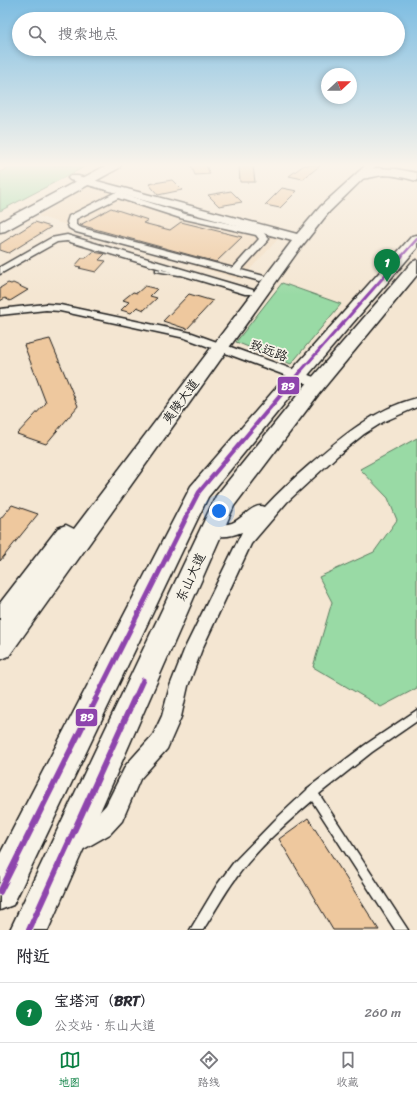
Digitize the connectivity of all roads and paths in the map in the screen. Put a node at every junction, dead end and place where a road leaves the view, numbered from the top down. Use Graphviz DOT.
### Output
graph roads {
  1 [pos="19,208"];
  2 [pos="33,208"];
  3 [pos="91,208"];
  4 [pos="159,208"];
  5 [pos="186,208"];
  6 [pos="326,208"];
  7 [pos="0,217"];
  8 [pos="0,228"];
  9 [pos="296,238"];
  10 [pos="417,239"];
  11 [pos="417,265"];
  12 [pos="158,270"];
  13 [pos="0,271"];
  14 [pos="234,272"];
  15 [pos="185,273"];
  16 [pos="260,278"];
  17 [pos="249,292"];
  18 [pos="0,312"];
  19 [pos="215,345"];
  20 [pos="308,379"];
  21 [pos="417,402"];
  22 [pos="270,511"];
  23 [pos="212,529"];
  24 [pos="0,622"];
  25 [pos="0,648"];
  26 [pos="417,715"];
  27 [pos="312,792"];
  28 [pos="66,850"];
  29 [pos="0,892"];
  30 [pos="29,930"];
  31 [pos="196,930"];
  32 [pos="402,930"];
  1 -- 7 [label="main road"];
  2 -- 8 [label="main road"];
  3 -- 14 [label="street"];
  4 -- 14 [label="street"];
  5 -- 9 [label="main road"];
  6 -- 9 [label="main road, 夷陵大道"];
  9 -- 16 [label="main road, 夷陵大道"];
  9 -- 19 [label="main road, 夷陵大道"];
  10 -- 20 [label="main road, 东山大道"];
  11 -- 20 [label="main road, 东山大道"];
  12 -- 15 [label="lane"];
  13 -- 15 [label="street"];
  14 -- 16 [label="street"];
  15 -- 17 [label="street"];
  16 -- 17 [label="main road, 夷陵大道"];
  17 -- 19 [label="main road, 夷陵大道"];
  18 -- 19 [label="street, 致远路"];
  19 -- 20 [label="street, 致远路"];
  19 -- 24 [label="main road, 夷陵大道"];
  19 -- 25 [label="main road, 夷陵大道"];
  20 -- 23 [label="main road, 东山大道"];
  20 -- 29 [label="main road, 东山大道"];
  21 -- 22 [label="street"];
  22 -- 23 [label="street"];
  22 -- 28 [label="street"];
  23 -- 28 [label="main road, 东山大道"];
  26 -- 27 [label="lane"];
  27 -- 31 [label="lane"];
  27 -- 32 [label="lane"];
  28 -- 30 [label="main road, 东山大道"];
}
